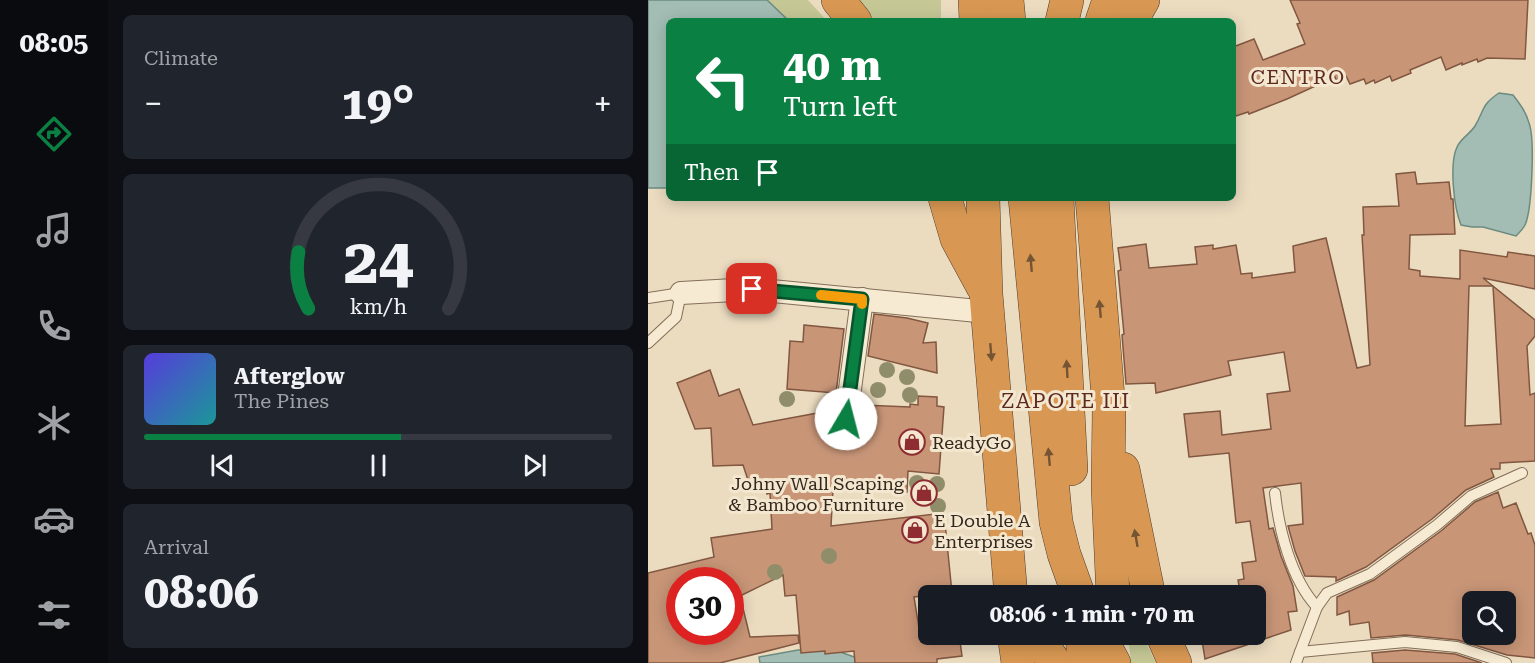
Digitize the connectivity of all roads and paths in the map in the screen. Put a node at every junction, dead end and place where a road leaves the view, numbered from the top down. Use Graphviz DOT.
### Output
graph roads {
  1 [pos="838,0"];
  2 [pos="975,0"];
  3 [pos="1007,0"];
  4 [pos="1067,0"];
  5 [pos="1109,0"];
  6 [pos="1143,0"];
  7 [pos="853,18"];
  8 [pos="976,18"];
  9 [pos="1009,18"];
  10 [pos="1063,18"];
  11 [pos="1103,18"];
  12 [pos="1133,18"];
  13 [pos="946,201"];
  14 [pos="983,201"];
  15 [pos="1025,201"];
  16 [pos="1057,201"];
  17 [pos="1092,201"];
  18 [pos="681,293"];
  19 [pos="648,298"];
  20 [pos="862,299"];
  21 [pos="987,303"];
  22 [pos="648,343"];
  23 [pos="1108,409"];
  24 [pos="846,419"];
  25 [pos="1522,473"];
  26 [pos="1275,493"];
  27 [pos="1008,559"];
  28 [pos="1010,585"];
  29 [pos="1016,585"];
  30 [pos="1075,585"];
  31 [pos="1078,585"];
  32 [pos="1112,585"];
  33 [pos="1146,585"];
  34 [pos="1317,607"];
  35 [pos="1016,645"];
  36 [pos="1043,645"];
  37 [pos="1083,645"];
  38 [pos="1104,645"];
  39 [pos="1118,645"];
  40 [pos="1167,645"];
  41 [pos="1298,658"];
  42 [pos="1018,663"];
  43 [pos="1055,663"];
  44 [pos="1084,663"];
  45 [pos="1114,663"];
  46 [pos="1120,663"];
  47 [pos="1175,663"];
  48 [pos="1506,663"];
  1 -- 7 [label="highway"];
  2 -- 8 [label="highway"];
  3 -- 9 [label="highway"];
  4 -- 10 [label="highway"];
  5 -- 11 [label="highway"];
  6 -- 12 [label="highway"];
  13 -- 21 [label="highway"];
  14 -- 21 [label="highway"];
  30 -- 15 [label="highway, one-way"];
  31 -- 16 [label="highway, one-way"];
  23 -- 17 [label="highway, one-way"];
  18 -- 19 [label="lane"];
  18 -- 20 [label="street"];
  18 -- 22 [label="lane"];
  20 -- 21 [label="street"];
  20 -- 24 [label="street"];
  21 -- 27 [label="highway, one-way"];
  23 -- 32 [label="highway"];
  33 -- 23 [label="highway, one-way"];
  25 -- 34 [label="lane"];
  26 -- 34 [label="lane"];
  27 -- 28 [label="highway"];
  27 -- 29 [label="highway"];
  34 -- 41 [label="lane"];
  35 -- 42 [label="highway"];
  36 -- 43 [label="highway"];
  37 -- 44 [label="highway"];
  38 -- 45 [label="highway"];
  39 -- 46 [label="highway"];
  40 -- 47 [label="highway"];
  41 -- 48 [label="lane"];
}
